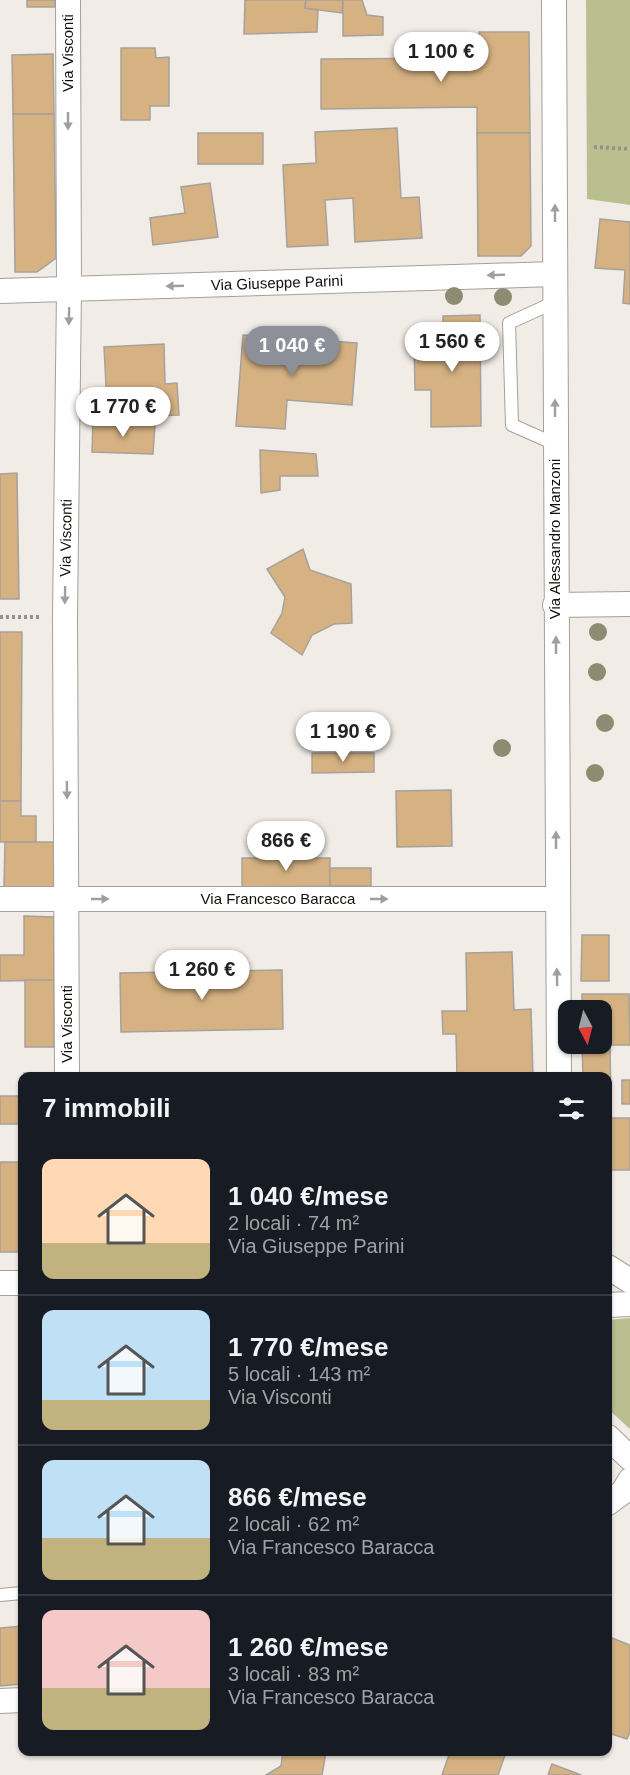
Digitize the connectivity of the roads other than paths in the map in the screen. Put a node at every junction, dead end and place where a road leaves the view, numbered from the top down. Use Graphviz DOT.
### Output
graph roads {
  1 [pos="68,0"];
  2 [pos="554,0"];
  3 [pos="555,274"];
  4 [pos="69,289"];
  5 [pos="0,291"];
  6 [pos="555,302"];
  7 [pos="555,444"];
  8 [pos="555,604"];
  9 [pos="630,604"];
  10 [pos="0,899"];
  11 [pos="68,899"];
  12 [pos="556,899"];
  13 [pos="67,1072"];
  14 [pos="559,1072"];
  15 [pos="612,1270"];
  16 [pos="630,1281"];
  17 [pos="18,1282"];
  18 [pos="0,1283"];
  19 [pos="630,1304"];
  20 [pos="612,1305"];
  21 [pos="612,1441"];
  22 [pos="630,1458"];
  23 [pos="630,1480"];
  24 [pos="612,1500"];
  25 [pos="18,1593"];
  26 [pos="0,1595"];
  27 [pos="18,1700"];
  28 [pos="0,1701"];
  1 -- 4 [label="street, Via Visconti, one-way"];
  3 -- 2 [label="street, Via Alessandro Manzoni, one-way"];
  3 -- 4 [label="street, Via Giuseppe Parini, one-way"];
  3 -- 6 [label="street, Via Alessandro Manzoni"];
  4 -- 5 [label="street, Via Giuseppe Parini"];
  4 -- 11 [label="street, Via Visconti, one-way"];
  7 -- 6 [label="street, Via Alessandro Manzoni, one-way"];
  6 -- 7 [label="lane"];
  7 -- 8 [label="street, Via Alessandro Manzoni"];
  8 -- 9 [label="street"];
  12 -- 8 [label="street, Via Alessandro Manzoni, one-way"];
  10 -- 11 [label="street, Via Francesco Baracca"];
  11 -- 12 [label="street, Via Francesco Baracca, one-way"];
  11 -- 13 [label="street, Via Visconti"];
  14 -- 12 [label="street, Via Alessandro Manzoni, one-way"];
  15 -- 16 [label="street"];
  17 -- 18 [label="street"];
  19 -- 20 [label="street"];
  21 -- 22 [label="street"];
  23 -- 24 [label="street"];
  25 -- 26 [label="lane"];
  27 -- 28 [label="street"];
}
